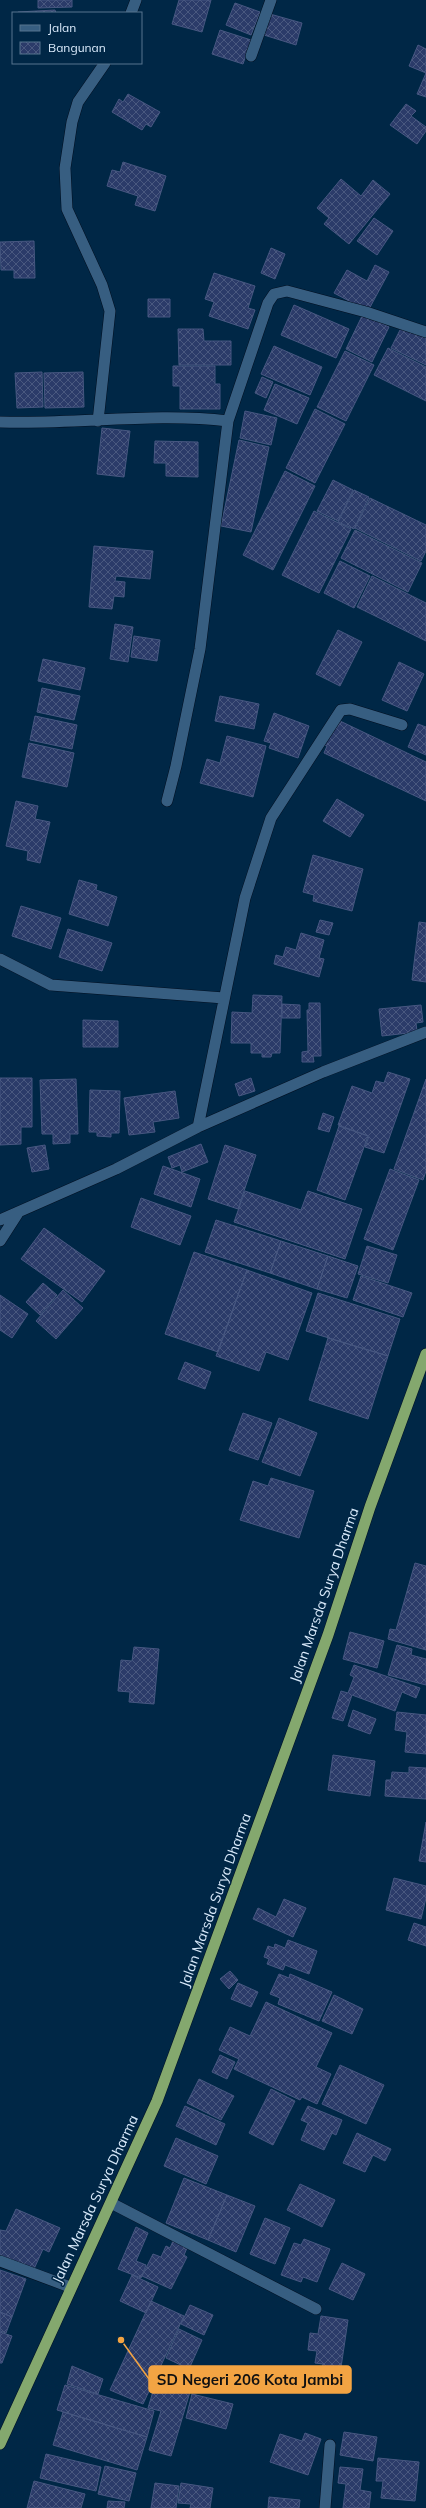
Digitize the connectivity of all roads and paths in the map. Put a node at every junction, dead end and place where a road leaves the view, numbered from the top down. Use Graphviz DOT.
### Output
graph roads {
  1 [pos="136,0"];
  2 [pos="271,0"];
  3 [pos="131,12"];
  4 [pos="251,56"];
  5 [pos="104,64"];
  6 [pos="426,332"];
  7 [pos="98,421"];
  8 [pos="228,421"];
  9 [pos="0,422"];
  10 [pos="402,725"];
  11 [pos="167,801"];
  12 [pos="0,959"];
  13 [pos="224,998"];
  14 [pos="426,1032"];
  15 [pos="198,1127"];
  16 [pos="18,1213"];
  17 [pos="0,1220"];
  18 [pos="0,1241"];
  19 [pos="426,1354"];
  20 [pos="111,2203"];
  21 [pos="0,2260"];
  22 [pos="70,2287"];
  23 [pos="316,2309"];
  24 [pos="0,2444"];
  25 [pos="330,2445"];
  26 [pos="325,2508"];
  1 -- 3 [label="street"];
  2 -- 4 [label="street"];
  5 -- 7 [label="street"];
  6 -- 8 [label="street"];
  7 -- 8 [label="street"];
  7 -- 9 [label="street"];
  8 -- 11 [label="street"];
  10 -- 13 [label="street"];
  12 -- 13 [label="street"];
  13 -- 15 [label="street"];
  14 -- 15 [label="street"];
  15 -- 16 [label="street"];
  16 -- 17 [label="street"];
  16 -- 18 [label="street"];
  19 -- 20 [label="highway, Jalan Marsda Surya Dharma"];
  20 -- 22 [label="highway, Jalan Marsda Surya Dharma"];
  20 -- 23 [label="street"];
  21 -- 22 [label="street"];
  22 -- 24 [label="highway, Jalan Marsda Surya Dharma"];
  25 -- 26 [label="street"];
}
